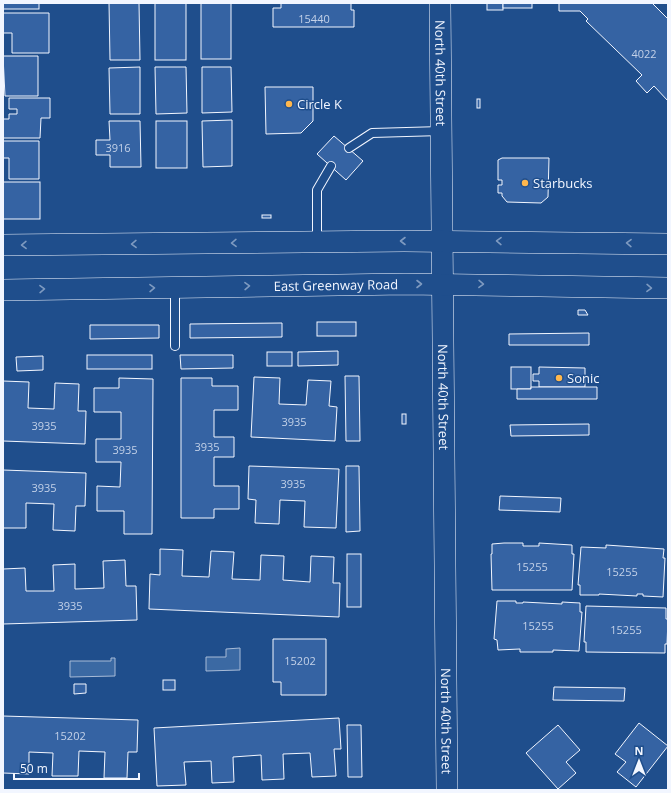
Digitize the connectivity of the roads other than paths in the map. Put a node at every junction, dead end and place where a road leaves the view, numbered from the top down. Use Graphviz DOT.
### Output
graph roads {
  1 [pos="440,3"];
  2 [pos="441,131"];
  3 [pos="348,148"];
  4 [pos="331,166"];
  5 [pos="442,241"];
  6 [pos="317,242"];
  7 [pos="668,244"];
  8 [pos="3,245"];
  9 [pos="442,284"];
  10 [pos="175,287"];
  11 [pos="668,288"];
  12 [pos="3,290"];
  13 [pos="175,346"];
  14 [pos="447,790"];
  1 -- 2 [label="main road, North 40th Street"];
  2 -- 3 [label="lane"];
  2 -- 5 [label="main road, North 40th Street"];
  4 -- 6 [label="lane"];
  5 -- 6 [label="main road, one-way"];
  7 -- 5 [label="main road, one-way"];
  5 -- 9 [label="main road, North 40th Street"];
  6 -- 8 [label="main road, one-way"];
  10 -- 9 [label="main road, East Greenway Road, one-way"];
  9 -- 11 [label="main road, East Greenway Road, one-way"];
  9 -- 14 [label="main road, North 40th Street"];
  12 -- 10 [label="main road, East Greenway Road, one-way"];
  10 -- 13 [label="lane"];
}
